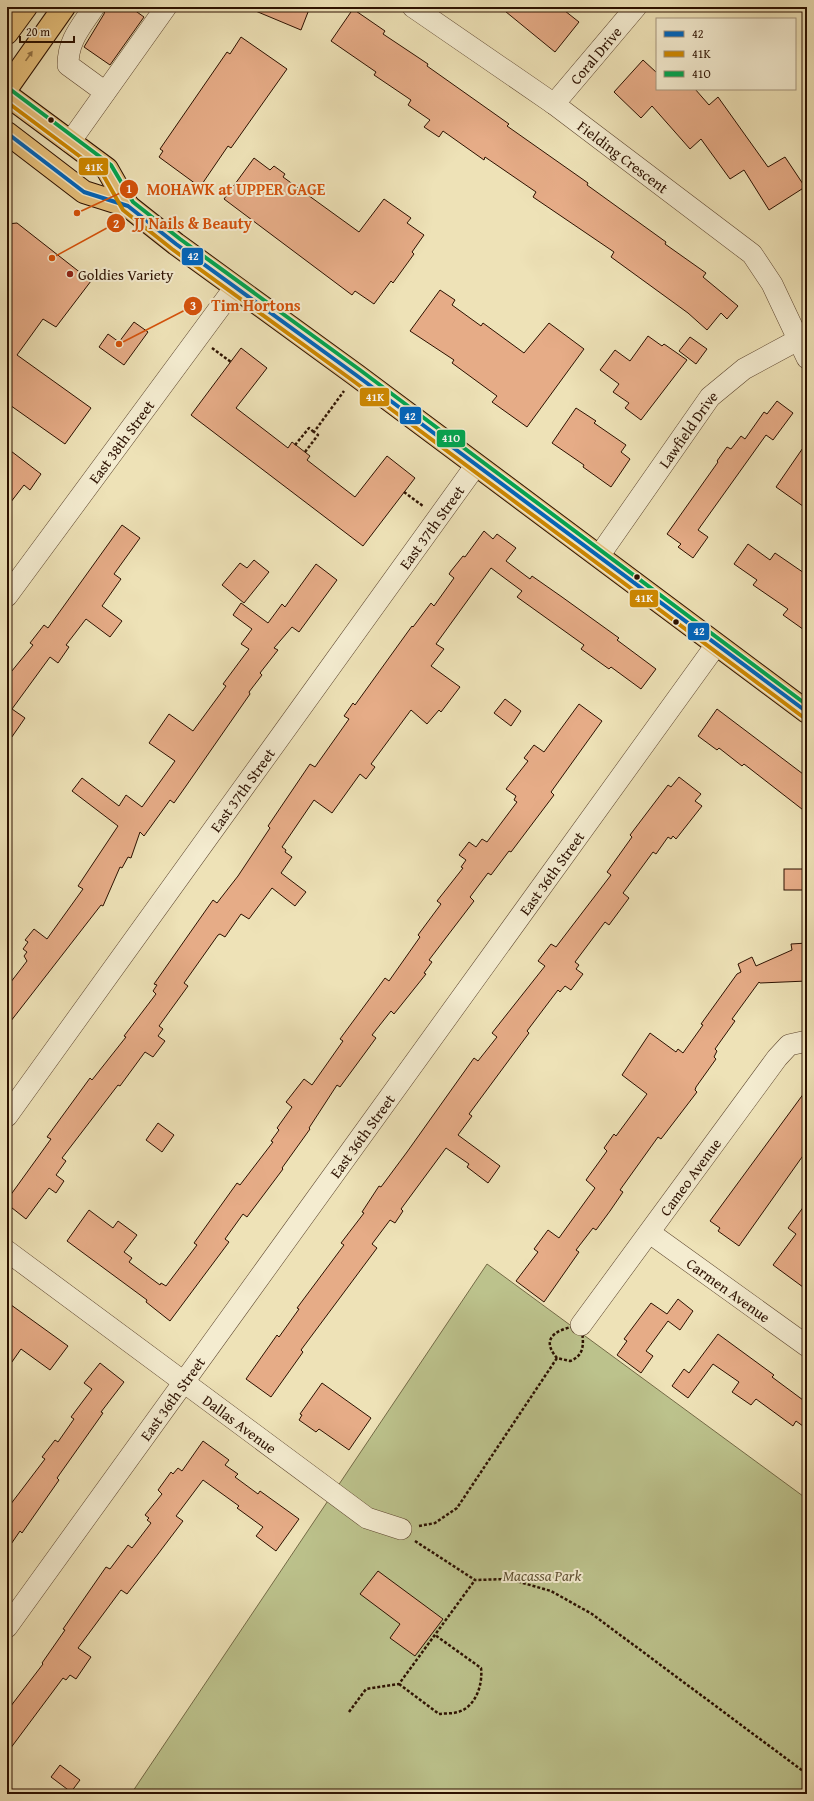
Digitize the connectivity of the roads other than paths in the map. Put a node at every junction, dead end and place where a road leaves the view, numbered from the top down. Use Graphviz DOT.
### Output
graph roads {
  1 [pos="26,7"];
  2 [pos="64,7"];
  3 [pos="94,7"];
  4 [pos="413,7"];
  5 [pos="636,7"];
  6 [pos="160,9"];
  7 [pos="7,33"];
  8 [pos="7,88"];
  9 [pos="105,92"];
  10 [pos="7,95"];
  11 [pos="554,104"];
  12 [pos="7,133"];
  13 [pos="70,142"];
  14 [pos="128,206"];
  15 [pos="235,287"];
  16 [pos="803,337"];
  17 [pos="807,358"];
  18 [pos="476,465"];
  19 [pos="598,556"];
  20 [pos="7,596"];
  21 [pos="716,645"];
  22 [pos="807,712"];
  23 [pos="807,1041"];
  24 [pos="7,1116"];
  25 [pos="650,1233"];
  26 [pos="7,1251"];
  27 [pos="581,1325"];
  28 [pos="807,1346"];
  29 [pos="182,1382"];
  30 [pos="401,1529"];
  31 [pos="7,1626"];
  1 -- 7 [label="main road"];
  8 -- 2 [label="main road, one-way"];
  3 -- 9 [label="street"];
  4 -- 11 [label="street, Fielding Crescent"];
  5 -- 11 [label="street, Coral Drive"];
  6 -- 9 [label="street"];
  9 -- 13 [label="street"];
  10 -- 13 [label="main road"];
  11 -- 16 [label="street, Fielding Crescent"];
  12 -- 14 [label="main road"];
  13 -- 14 [label="main road"];
  14 -- 15 [label="main road"];
  15 -- 18 [label="main road"];
  15 -- 20 [label="street, East 38th Street"];
  16 -- 17 [label="street, Fielding Crescent"];
  16 -- 19 [label="street, Lawfield Drive"];
  18 -- 19 [label="main road"];
  18 -- 24 [label="street, East 37th Street"];
  19 -- 21 [label="main road"];
  21 -- 22 [label="main road"];
  21 -- 29 [label="street, East 36th Street"];
  23 -- 25 [label="street, Cameo Avenue"];
  25 -- 27 [label="street, Cameo Avenue"];
  25 -- 28 [label="street, Carmen Avenue"];
  26 -- 29 [label="street, Dallas Avenue"];
  29 -- 30 [label="street, Dallas Avenue"];
  29 -- 31 [label="street, East 36th Street"];
}
